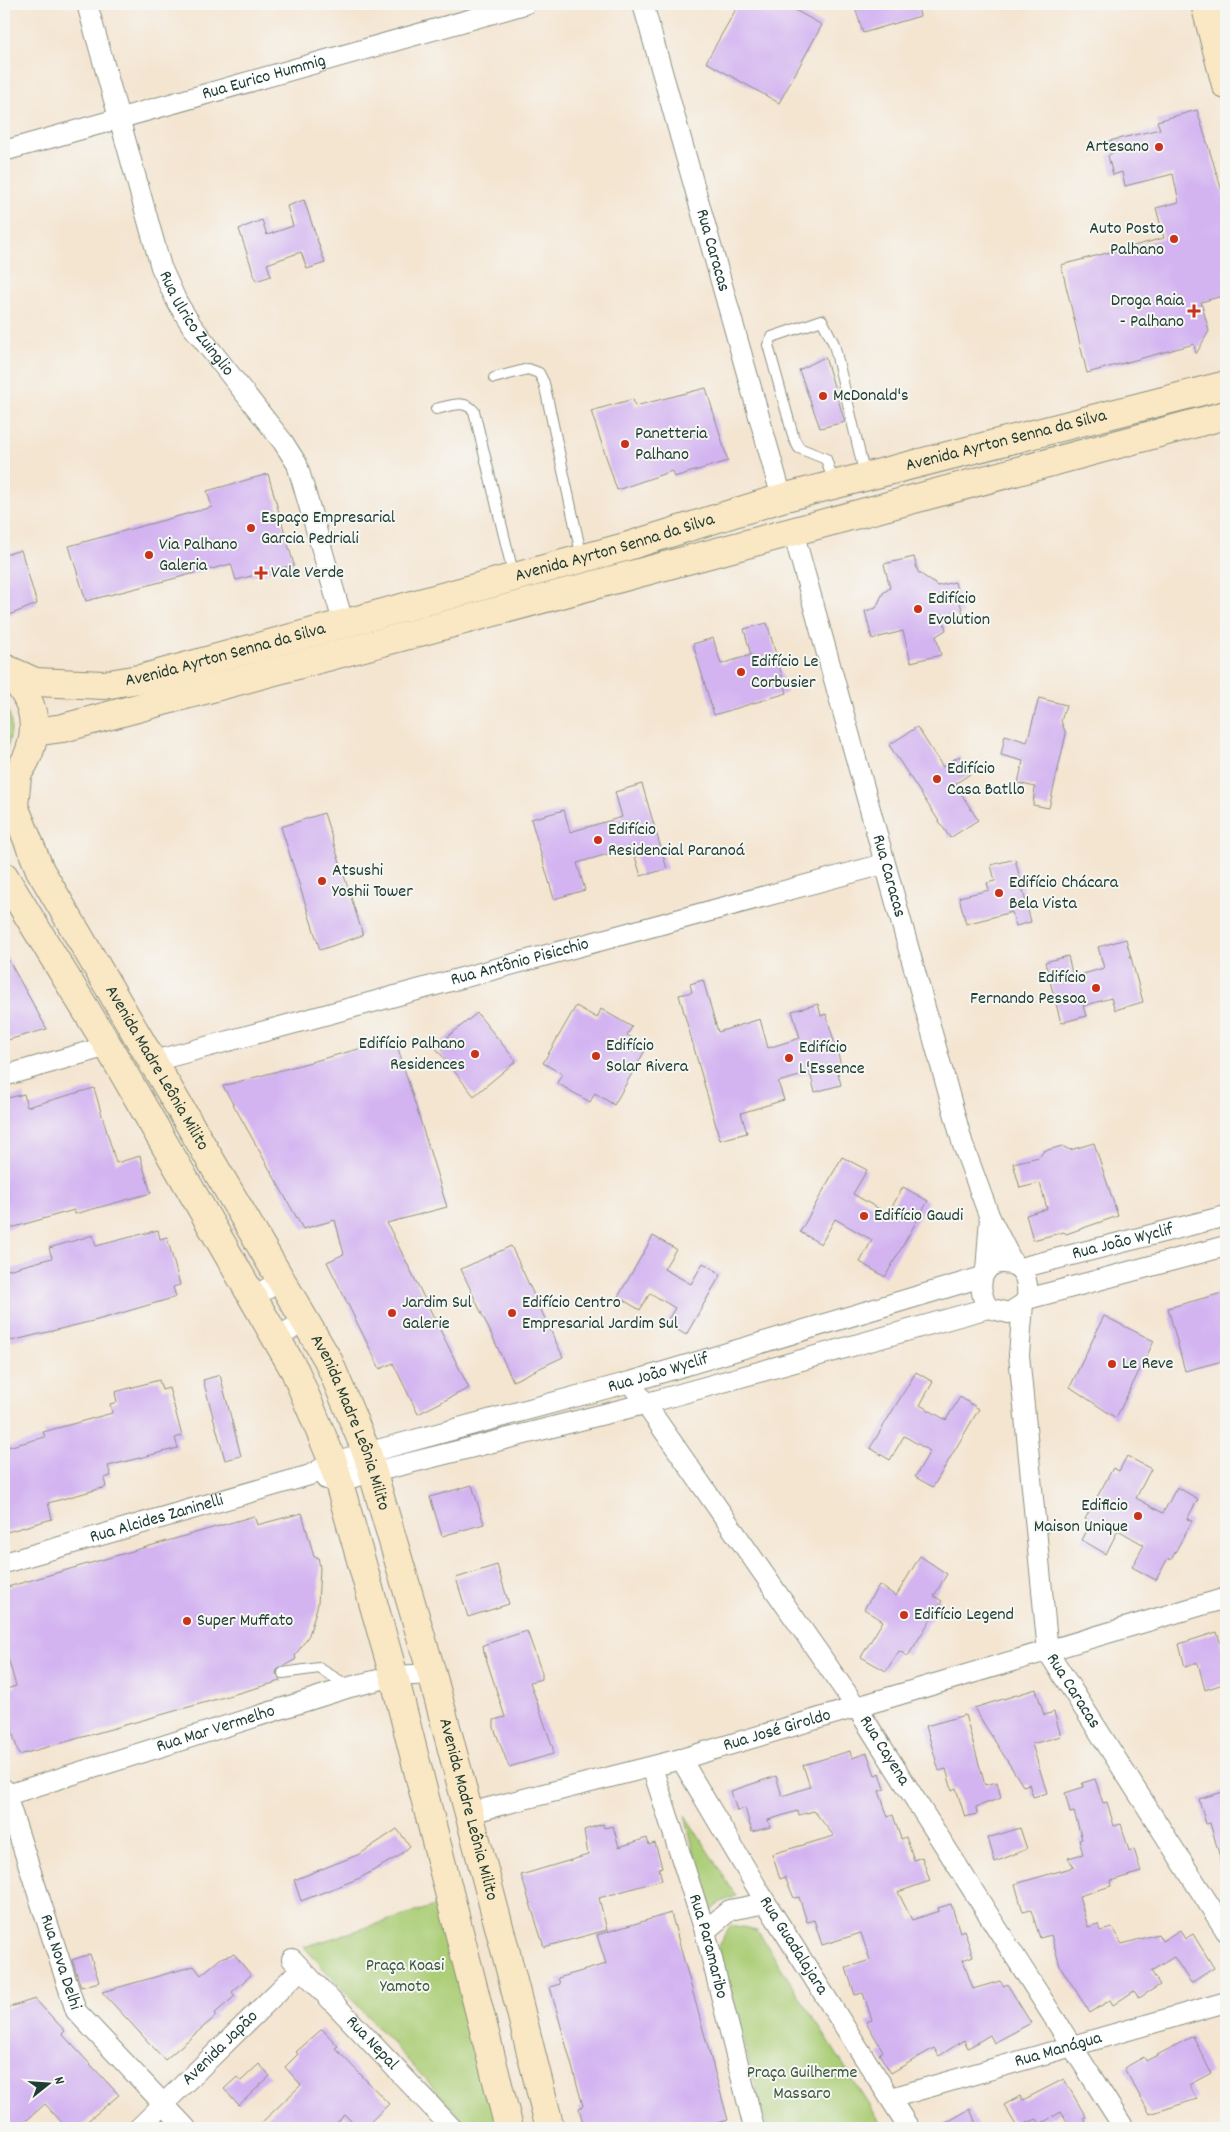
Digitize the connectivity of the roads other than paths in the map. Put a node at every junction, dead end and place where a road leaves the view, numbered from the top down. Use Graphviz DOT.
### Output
graph roads {
  1 [pos="87,4"];
  2 [pos="525,4"];
  3 [pos="644,4"];
  4 [pos="1204,4"];
  5 [pos="1226,82"];
  6 [pos="119,118"];
  7 [pos="4,151"];
  8 [pos="494,378"];
  9 [pos="1226,385"];
  10 [pos="436,409"];
  11 [pos="1226,415"];
  12 [pos="866,477"];
  13 [pos="834,485"];
  14 [pos="782,498"];
  15 [pos="793,531"];
  16 [pos="582,559"];
  17 [pos="514,578"];
  18 [pos="344,625"];
  19 [pos="4,669"];
  20 [pos="34,732"];
  21 [pos="10,782"];
  22 [pos="884,864"];
  23 [pos="4,876"];
  24 [pos="108,1046"];
  25 [pos="154,1061"];
  26 [pos="4,1076"];
  27 [pos="1226,1216"];
  28 [pos="990,1218"];
  29 [pos="1226,1246"];
  30 [pos="1017,1267"];
  31 [pos="984,1274"];
  32 [pos="282,1280"];
  33 [pos="253,1297"];
  34 [pos="1025,1301"];
  35 [pos="992,1310"];
  36 [pos="305,1321"];
  37 [pos="276,1338"];
  38 [pos="1019,1355"];
  39 [pos="630,1382"];
  40 [pos="644,1404"];
  41 [pos="369,1463"];
  42 [pos="336,1472"];
  43 [pos="4,1563"];
  44 [pos="1226,1598"];
  45 [pos="1048,1652"];
  46 [pos="284,1673"];
  47 [pos="432,1674"];
  48 [pos="394,1676"];
  49 [pos="350,1686"];
  50 [pos="858,1708"];
  51 [pos="681,1759"];
  52 [pos="652,1767"];
  53 [pos="4,1794"];
  54 [pos="469,1813"];
  55 [pos="766,1903"];
  56 [pos="705,1930"];
  57 [pos="1226,1931"];
  58 [pos="296,1964"];
  59 [pos="1226,2002"];
  60 [pos="1072,2046"];
  61 [pos="891,2098"];
  62 [pos="164,2104"];
  63 [pos="139,2128"];
  64 [pos="186,2128"];
  65 [pos="452,2128"];
  66 [pos="509,2128"];
  67 [pos="550,2128"];
  68 [pos="754,2128"];
  69 [pos="909,2128"];
  70 [pos="1124,2128"];
  1 -- 6 [label="street, Rua Ulrico Zuinglio"];
  2 -- 6 [label="street, Rua Eurico Hummig"];
  3 -- 14 [label="street, Rua Caracas"];
  4 -- 5 [label="main road"];
  6 -- 7 [label="street, Rua Eurico Hummig"];
  6 -- 18 [label="street, Rua Ulrico Zuinglio"];
  8 -- 16 [label="lane"];
  9 -- 12 [label="main road, Avenida Ayrton Senna da Silva"];
  10 -- 17 [label="lane"];
  11 -- 15 [label="main road, Avenida Ayrton Senna da Silva"];
  12 -- 13 [label="main road, Avenida Ayrton Senna da Silva"];
  12 -- 13 [label="lane"];
  13 -- 14 [label="main road, Avenida Ayrton Senna da Silva"];
  14 -- 16 [label="main road, Avenida Ayrton Senna da Silva"];
  15 -- 20 [label="main road, Avenida Ayrton Senna da Silva"];
  15 -- 22 [label="street, Rua Caracas"];
  16 -- 17 [label="main road, Avenida Ayrton Senna da Silva"];
  17 -- 18 [label="main road, Avenida Ayrton Senna da Silva"];
  18 -- 19 [label="main road, Avenida Ayrton Senna da Silva"];
  19 -- 20 [label="main road"];
  20 -- 21 [label="main road"];
  21 -- 25 [label="main road, Avenida Madre Leônia Milito"];
  22 -- 25 [label="street, Rua Antônio Pisicchio"];
  22 -- 28 [label="street, Rua Caracas"];
  23 -- 24 [label="main road, Avenida Madre Leônia Milito"];
  24 -- 26 [label="street"];
  24 -- 33 [label="main road, Avenida Madre Leônia Milito"];
  25 -- 32 [label="main road, Avenida Madre Leônia Milito"];
  27 -- 30 [label="street, Rua João Wyclif"];
  28 -- 30 [label="street, Rua Caracas"];
  28 -- 31 [label="street, Rua Caracas"];
  29 -- 34 [label="street, Rua João Wyclif"];
  30 -- 31 [label="street, Rua João Wyclif"];
  30 -- 34 [label="street, Rua Caracas"];
  31 -- 35 [label="street, Rua Caracas"];
  31 -- 39 [label="street, Rua João Wyclif"];
  32 -- 33 [label="street"];
  32 -- 36 [label="main road, Avenida Madre Leônia Milito"];
  33 -- 37 [label="main road, Avenida Madre Leônia Milito"];
  34 -- 35 [label="street, Rua João Wyclif"];
  34 -- 38 [label="street, Rua Caracas"];
  35 -- 38 [label="street, Rua Caracas"];
  35 -- 40 [label="street, Rua João Wyclif"];
  36 -- 37 [label="street"];
  36 -- 41 [label="main road, Avenida Madre Leônia Milito"];
  37 -- 42 [label="main road, Avenida Madre Leônia Milito"];
  38 -- 45 [label="street, Rua Caracas"];
  39 -- 40 [label="street, Rua Cayena"];
  39 -- 41 [label="street, Rua João Wyclif"];
  40 -- 41 [label="street, Rua João Wyclif"];
  40 -- 50 [label="street, Rua Cayena"];
  41 -- 42 [label="street, Rua João Wyclif"];
  41 -- 47 [label="main road, Avenida Madre Leônia Milito"];
  42 -- 43 [label="street, Rua Alcides Zaninelli"];
  42 -- 48 [label="main road, Avenida Madre Leônia Milito"];
  44 -- 45 [label="street, Rua José Giroldo"];
  45 -- 50 [label="street, Rua José Giroldo"];
  45 -- 57 [label="street, Rua Caracas"];
  46 -- 49 [label="lane"];
  47 -- 48 [label="street, Rua Mar Vermelho"];
  47 -- 54 [label="main road, Avenida Madre Leônia Milito"];
  48 -- 49 [label="street, Rua Mar Vermelho"];
  48 -- 66 [label="main road, Avenida Madre Leônia Milito"];
  49 -- 53 [label="street, Rua Mar Vermelho"];
  50 -- 51 [label="street, Rua José Giroldo"];
  50 -- 60 [label="street, Rua Cayena"];
  51 -- 52 [label="street, Rua José Giroldo"];
  51 -- 55 [label="street, Rua Guadalajara"];
  52 -- 54 [label="street, Rua José Giroldo"];
  52 -- 56 [label="street, Rua Paramaribo"];
  53 -- 62 [label="street, Rua Nova Delhi"];
  54 -- 67 [label="main road, Avenida Madre Leônia Milito"];
  55 -- 56 [label="street"];
  55 -- 61 [label="street, Rua Guadalajara"];
  56 -- 68 [label="street, Rua Paramaribo"];
  58 -- 62 [label="street, Avenida Japão"];
  58 -- 65 [label="street, Rua Nepal"];
  59 -- 60 [label="street, Rua Manágua"];
  60 -- 61 [label="street, Rua Manágua"];
  60 -- 70 [label="street, Rua Cayena"];
  61 -- 69 [label="street, Rua Guadalajara"];
  62 -- 63 [label="street, Avenida Japão"];
  62 -- 64 [label="street, Rua Nova Delhi"];
}
